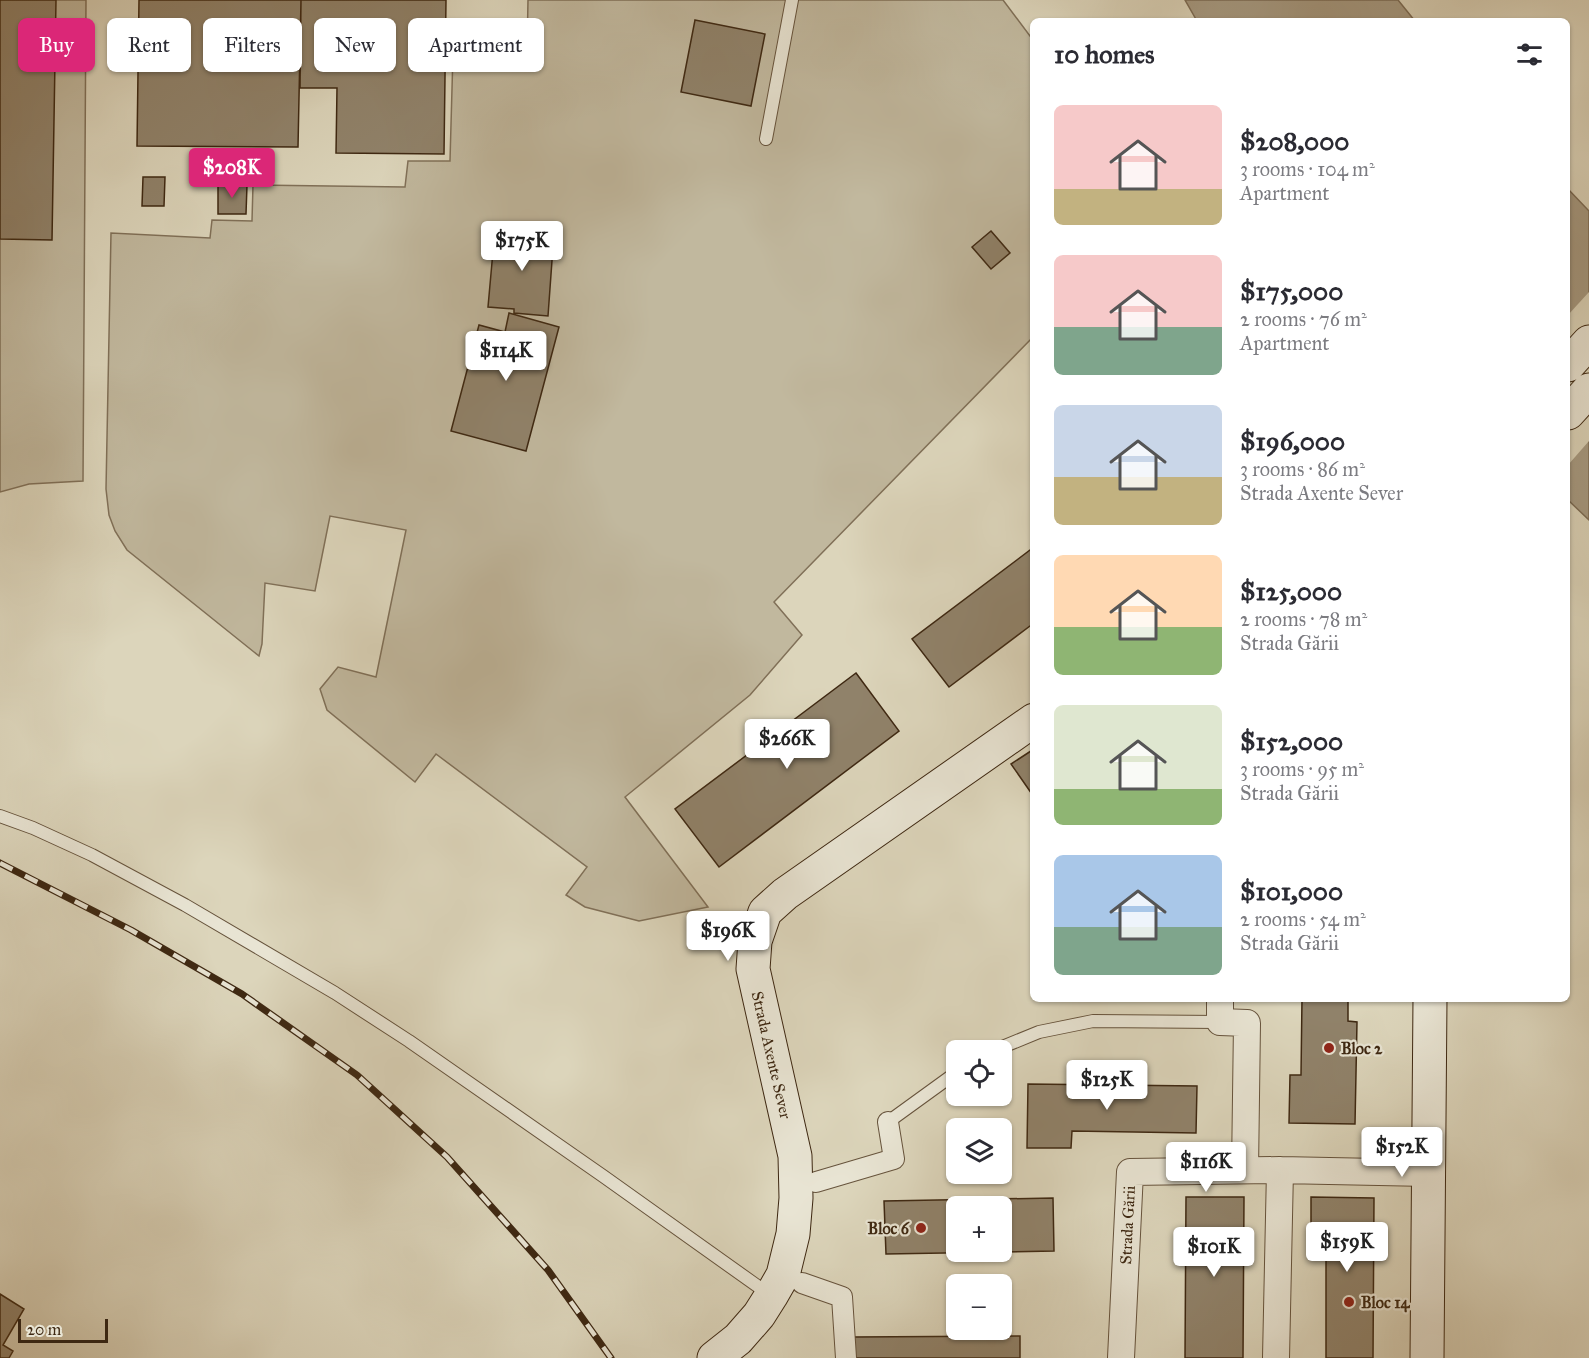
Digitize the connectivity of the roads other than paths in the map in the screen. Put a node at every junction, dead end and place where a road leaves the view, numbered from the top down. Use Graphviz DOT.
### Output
graph roads {
  1 [pos="792,0"];
  2 [pos="766,139"];
  3 [pos="1589,342"];
  4 [pos="1570,363"];
  5 [pos="1589,390"];
  6 [pos="1570,411"];
  7 [pos="1030,723"];
  8 [pos="0,816"];
  9 [pos="1431,1002"];
  10 [pos="1220,1010"];
  11 [pos="1012,1043"];
  12 [pos="946,1080"];
  13 [pos="888,1122"];
  14 [pos="1245,1170"];
  15 [pos="1280,1170"];
  16 [pos="1428,1173"];
  17 [pos="816,1182"];
  18 [pos="802,1283"];
  19 [pos="771,1296"];
  20 [pos="714,1358"];
  21 [pos="846,1358"];
  22 [pos="1121,1358"];
  23 [pos="1276,1358"];
  24 [pos="1426,1358"];
  1 -- 2 [label="lane"];
  3 -- 4 [label="main road"];
  5 -- 6 [label="main road"];
  7 -- 19 [label="main road, Strada Axente Sever"];
  8 -- 19 [label="lane"];
  9 -- 16 [label="main road"];
  10 -- 11 [label="lane"];
  10 -- 14 [label="street"];
  12 -- 13 [label="lane"];
  13 -- 17 [label="street"];
  14 -- 15 [label="street, Strada Gării"];
  14 -- 22 [label="street, Strada Gării"];
  15 -- 16 [label="street, Strada Gării"];
  15 -- 23 [label="street"];
  16 -- 24 [label="main road"];
  18 -- 21 [label="street"];
  19 -- 20 [label="main road, Strada Axente Sever"];
}
